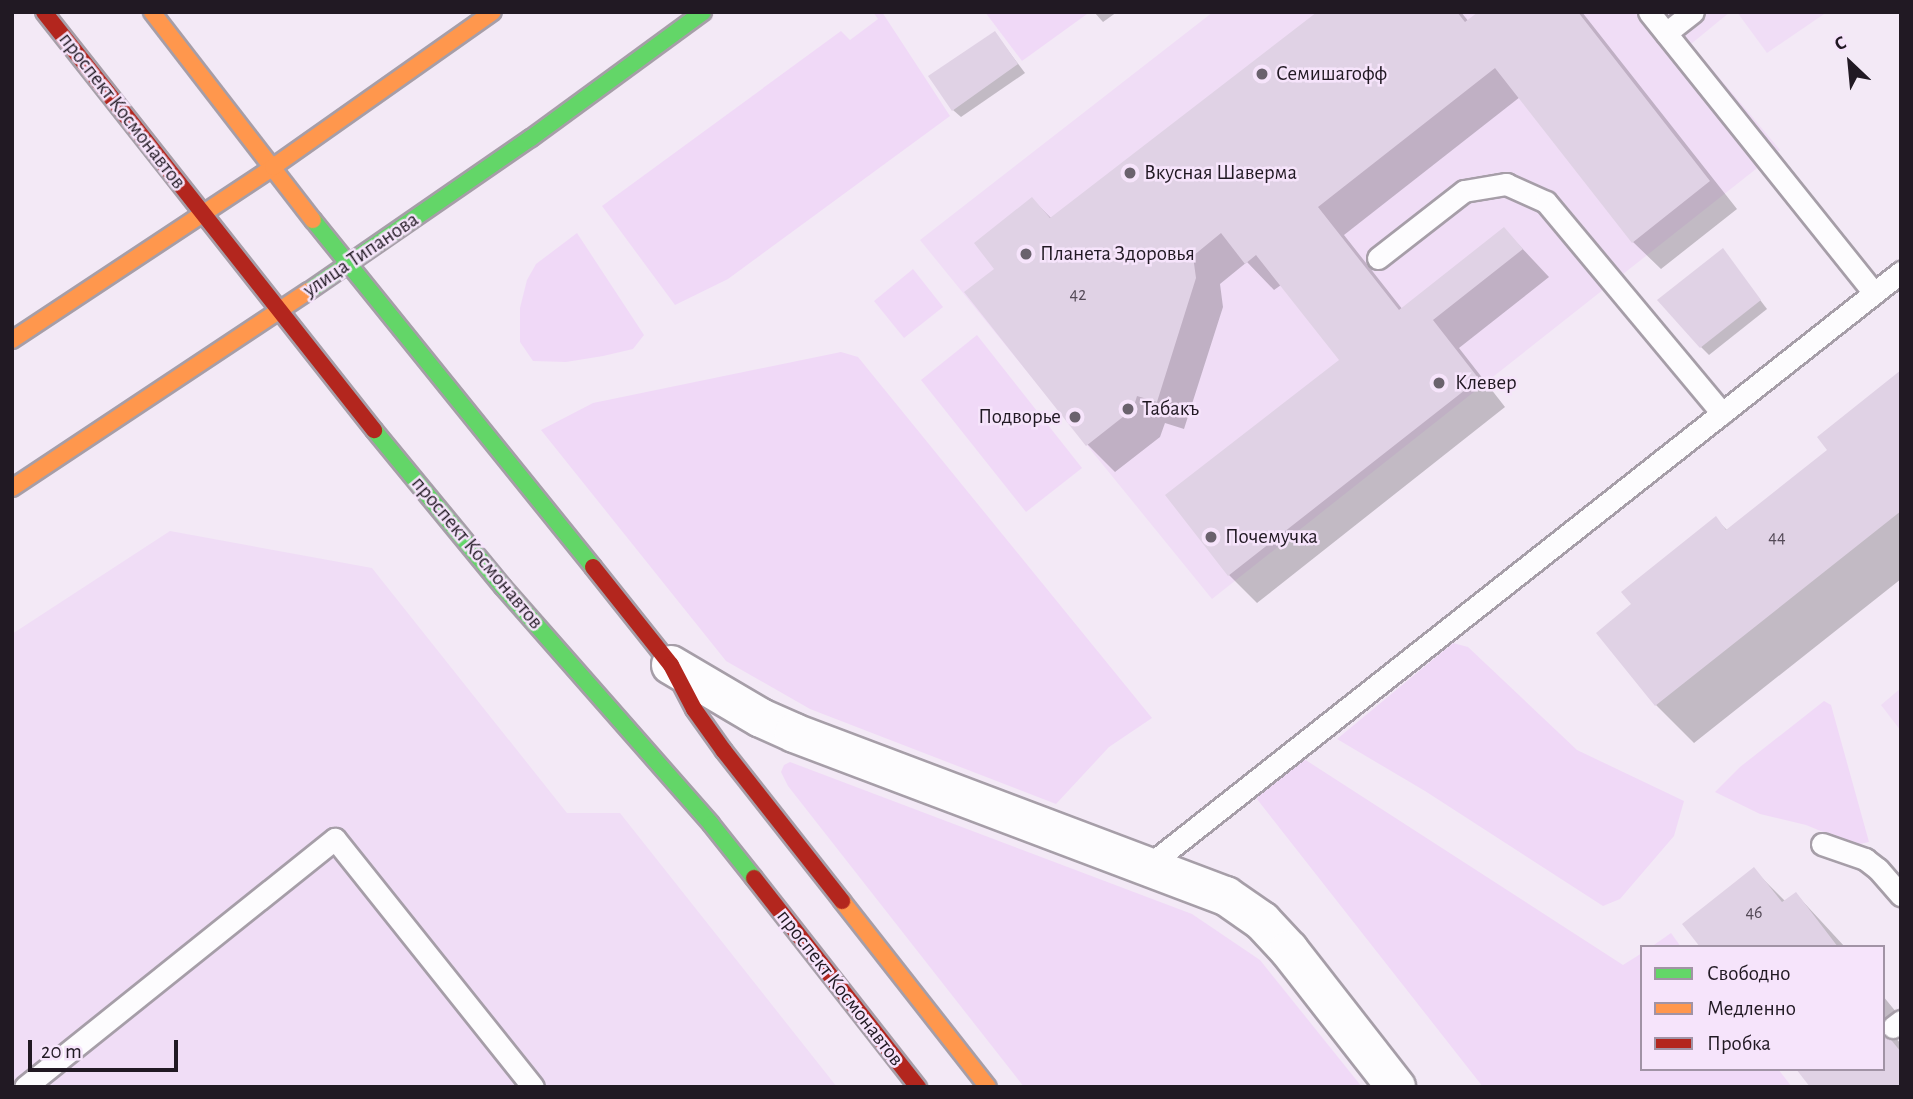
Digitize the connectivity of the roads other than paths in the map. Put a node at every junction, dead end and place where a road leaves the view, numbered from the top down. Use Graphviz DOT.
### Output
graph roads {
  1 [pos="44,12"];
  2 [pos="152,12"];
  3 [pos="493,12"];
  4 [pos="703,12"];
  5 [pos="1649,12"];
  6 [pos="1693,12"];
  7 [pos="1666,33"];
  8 [pos="273,167"];
  9 [pos="203,214"];
  10 [pos="1378,258"];
  11 [pos="348,265"];
  12 [pos="1901,272"];
  13 [pos="1874,293"];
  14 [pos="280,310"];
  15 [pos="12,340"];
  16 [pos="1722,413"];
  17 [pos="12,488"];
  18 [pos="671,665"];
  19 [pos="1822,844"];
  20 [pos="1149,865"];
  21 [pos="1901,895"];
  22 [pos="25,1087"];
  23 [pos="533,1087"];
  24 [pos="918,1087"];
  25 [pos="988,1087"];
  26 [pos="1396,1087"];
  1 -- 9 [label="street, проспект Космонавтов"];
  2 -- 8 [label="street"];
  3 -- 8 [label="street"];
  4 -- 11 [label="street, улица Типанова"];
  5 -- 7 [label="lane"];
  6 -- 7 [label="lane"];
  7 -- 13 [label="lane"];
  8 -- 9 [label="street"];
  8 -- 11 [label="street"];
  9 -- 14 [label="street, проспект Космонавтов"];
  9 -- 15 [label="street"];
  10 -- 16 [label="lane"];
  11 -- 14 [label="street, улица Типанова"];
  11 -- 18 [label="street"];
  12 -- 13 [label="lane"];
  13 -- 16 [label="lane"];
  14 -- 17 [label="street, улица Типанова"];
  14 -- 24 [label="street, проспект Космонавтов"];
  16 -- 20 [label="lane"];
  18 -- 20 [label="street"];
  18 -- 25 [label="street"];
  19 -- 21 [label="lane"];
  20 -- 26 [label="street"];
  22 -- 23 [label="lane"];
}
